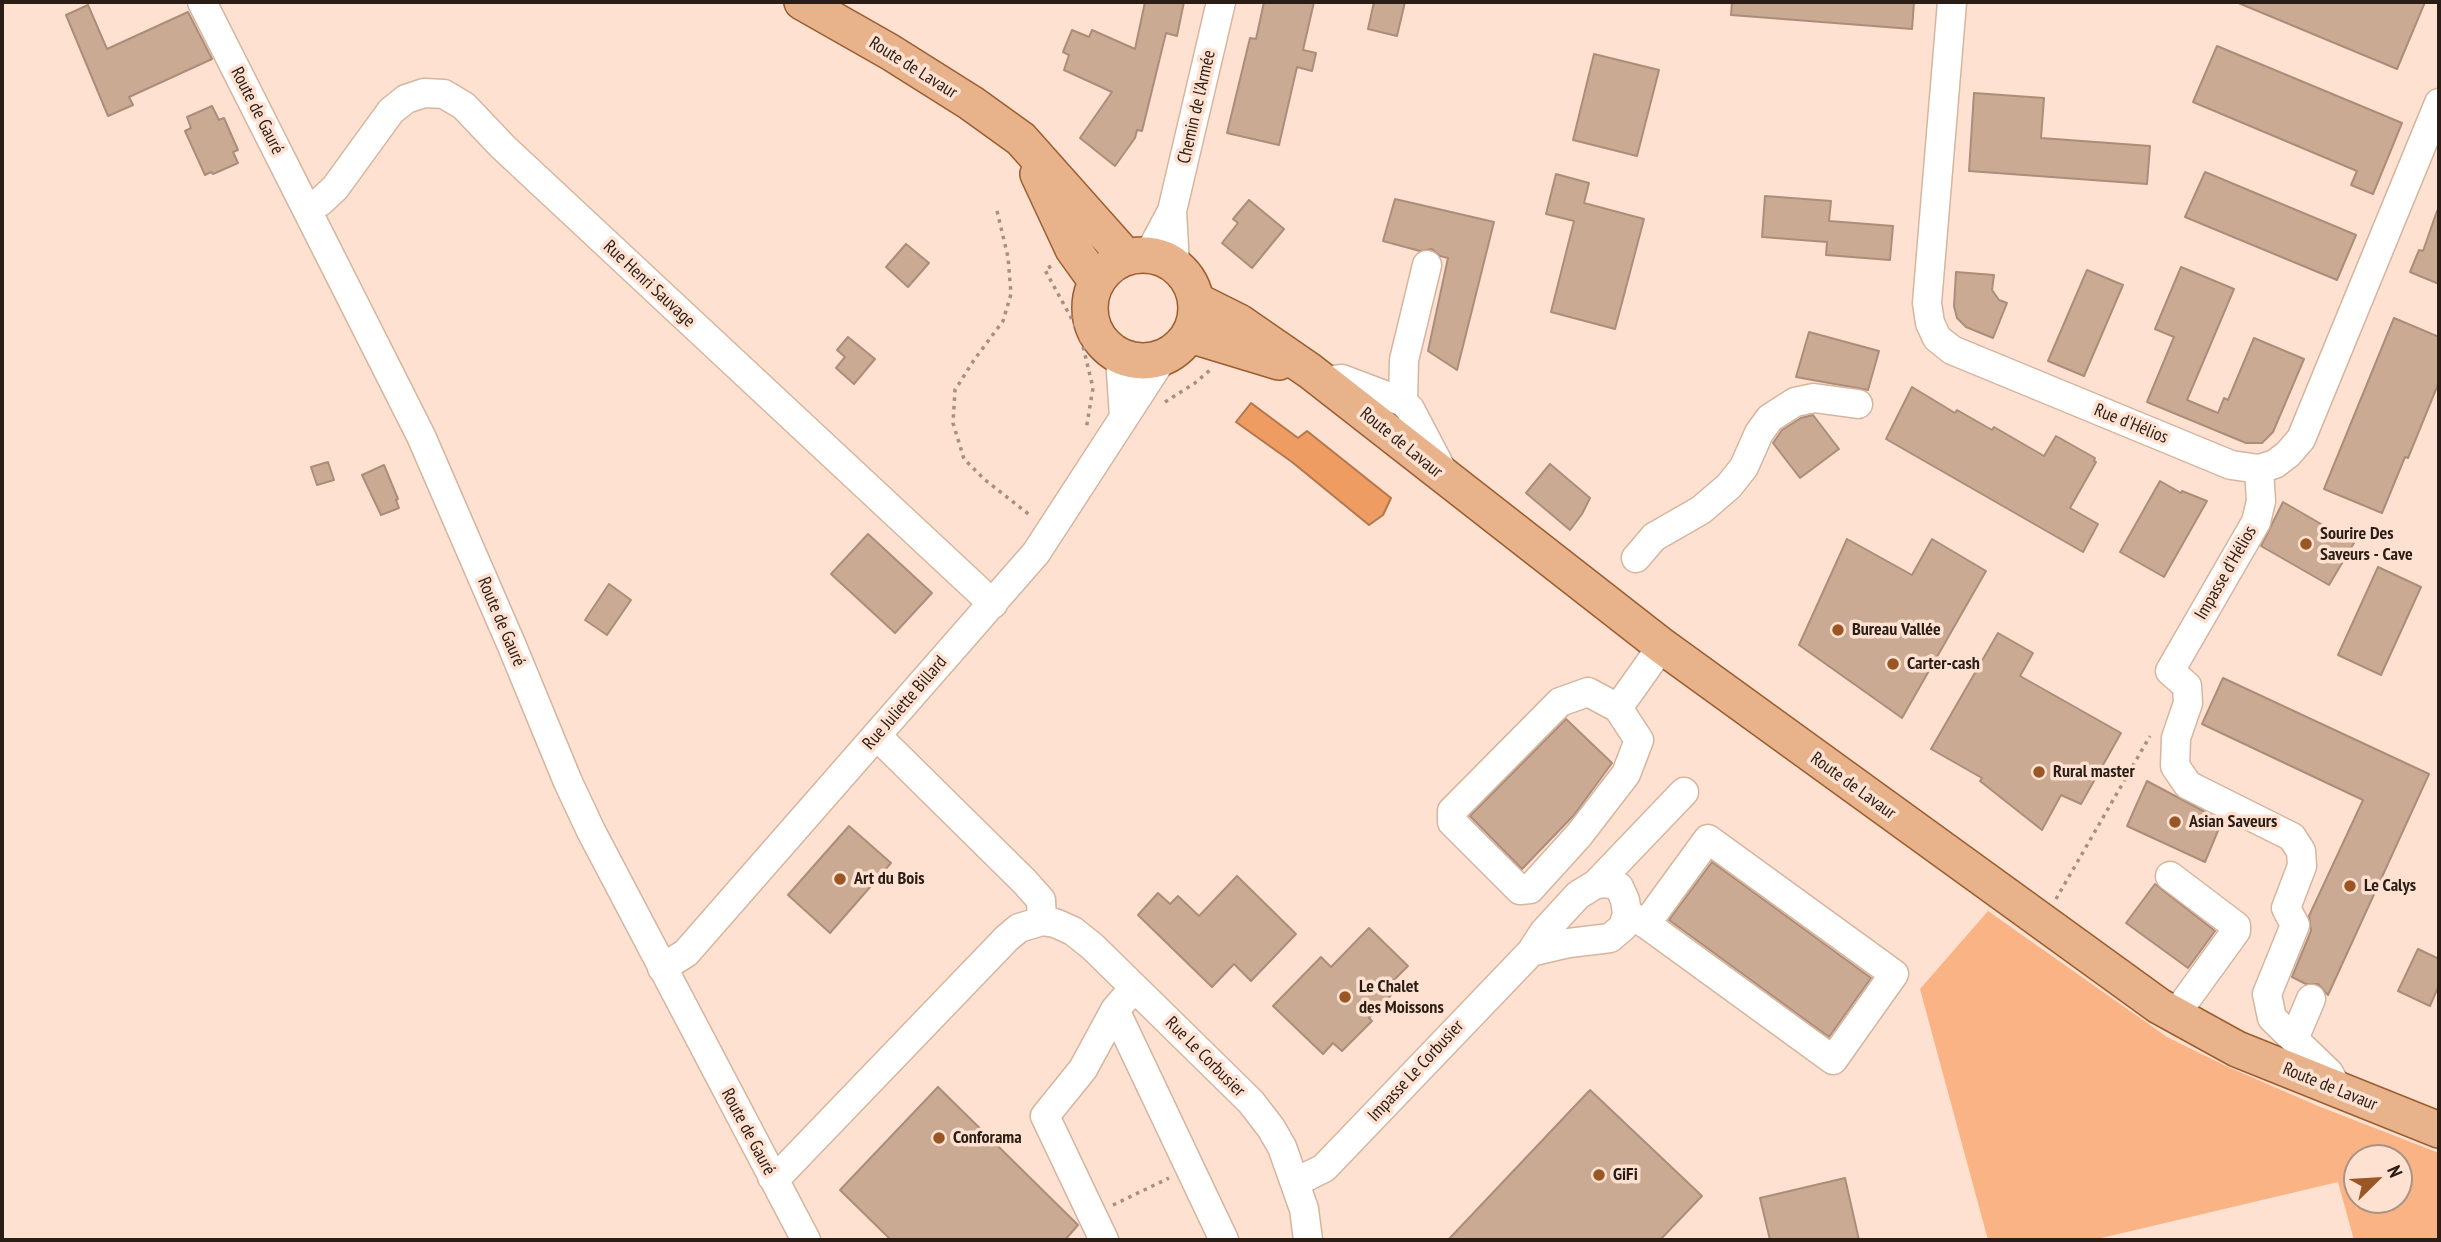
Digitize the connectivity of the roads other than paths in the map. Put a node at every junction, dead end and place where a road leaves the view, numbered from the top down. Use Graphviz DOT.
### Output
graph roads {
  1 [pos="202,2"];
  2 [pos="802,2"];
  3 [pos="1220,2"];
  4 [pos="1952,2"];
  5 [pos="2439,103"];
  6 [pos="1021,139"];
  7 [pos="307,209"];
  8 [pos="1150,259"];
  9 [pos="1427,265"];
  10 [pos="1096,281"];
  11 [pos="1197,301"];
  12 [pos="1190,335"];
  13 [pos="1120,357"];
  14 [pos="1162,359"];
  15 [pos="1316,376"];
  16 [pos="1403,402"];
  17 [pos="1858,404"];
  18 [pos="1124,417"];
  19 [pos="2259,469"];
  20 [pos="1448,480"];
  21 [pos="1636,558"];
  22 [pos="993,604"];
  23 [pos="1662,646"];
  24 [pos="1618,708"];
  25 [pos="877,736"];
  26 [pos="1684,792"];
  27 [pos="2169,876"];
  28 [pos="1596,884"];
  29 [pos="1636,919"];
  30 [pos="1042,921"];
  31 [pos="1531,953"];
  32 [pos="662,968"];
  33 [pos="1134,988"];
  34 [pos="2311,999"];
  35 [pos="1115,1010"];
  36 [pos="2175,1015"];
  37 [pos="2294,1039"];
  38 [pos="2339,1091"];
  39 [pos="2439,1130"];
  40 [pos="772,1177"];
  41 [pos="1296,1182"];
  42 [pos="806,1240"];
  43 [pos="1104,1240"];
  44 [pos="1224,1240"];
  45 [pos="1308,1240"];
  1 -- 7 [label="street, Route de Gauré"];
  2 -- 6 [label="main road, Route de Lavaur"];
  3 -- 8 [label="street, Chemin de l'Armée"];
  4 -- 19 [label="street, Rue d'Hélios"];
  5 -- 19 [label="street"];
  6 -- 8 [label="main road, Route de Lavaur"];
  6 -- 10 [label="main road, Route de Lavaur"];
  7 -- 22 [label="street, Rue Henri Sauvage"];
  7 -- 32 [label="street, Route de Gauré"];
  8 -- 10 [label="main road"];
  8 -- 11 [label="main road"];
  9 -- 16 [label="street"];
  10 -- 13 [label="main road"];
  11 -- 12 [label="main road"];
  11 -- 15 [label="main road, Route de Lavaur"];
  12 -- 14 [label="main road"];
  12 -- 15 [label="main road, Route de Lavaur"];
  13 -- 14 [label="main road"];
  13 -- 18 [label="street"];
  14 -- 18 [label="street, Rue Juliette Billard"];
  15 -- 16 [label="street"];
  15 -- 20 [label="main road, Route de Lavaur"];
  16 -- 20 [label="street"];
  17 -- 21 [label="street"];
  18 -- 22 [label="street, Rue Juliette Billard"];
  19 -- 37 [label="street, Impasse d'Hélios"];
  20 -- 23 [label="main road, Route de Lavaur"];
  22 -- 25 [label="street, Rue Juliette Billard"];
  23 -- 24 [label="street"];
  23 -- 36 [label="main road, Route de Lavaur"];
  24 -- 24 [label="street"];
  25 -- 30 [label="street"];
  25 -- 32 [label="street, Rue Juliette Billard"];
  26 -- 28 [label="street, Impasse Le Corbusier"];
  27 -- 36 [label="street"];
  28 -- 29 [label="street"];
  28 -- 31 [label="street, Impasse Le Corbusier"];
  29 -- 29 [label="street"];
  29 -- 31 [label="street"];
  30 -- 33 [label="street, Rue Le Corbusier"];
  30 -- 40 [label="street"];
  31 -- 41 [label="street, Impasse Le Corbusier"];
  32 -- 40 [label="street, Route de Gauré"];
  33 -- 35 [label="street"];
  33 -- 41 [label="street, Rue Le Corbusier"];
  34 -- 37 [label="street"];
  35 -- 43 [label="street"];
  35 -- 44 [label="street"];
  36 -- 38 [label="main road, Route de Lavaur"];
  37 -- 38 [label="street"];
  38 -- 39 [label="main road, Route de Lavaur"];
  40 -- 42 [label="street, Route de Gauré"];
  41 -- 45 [label="street, Rue Le Corbusier"];
}
